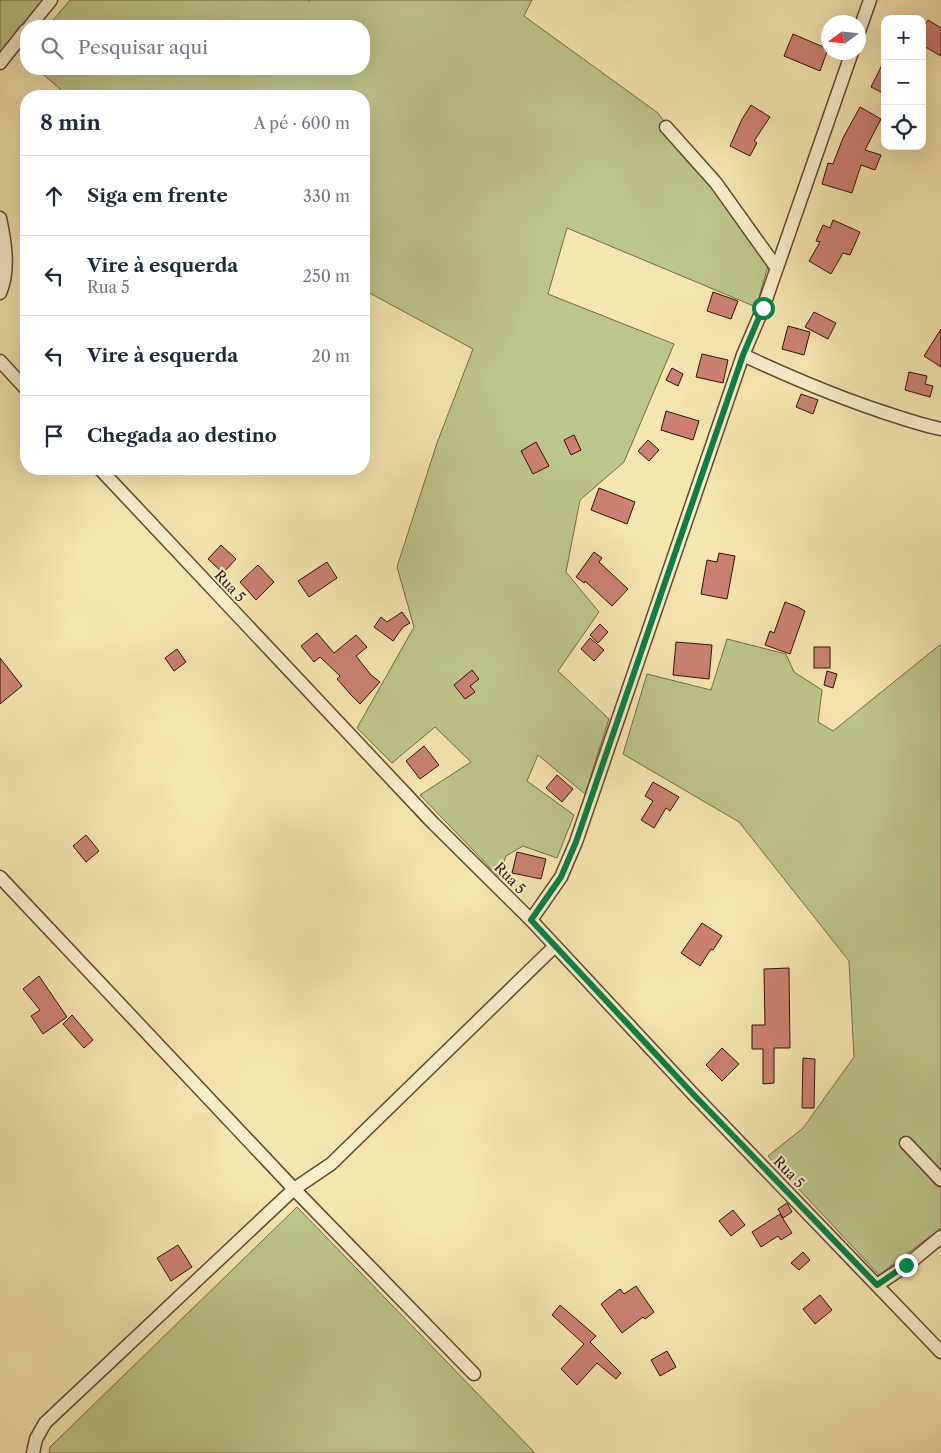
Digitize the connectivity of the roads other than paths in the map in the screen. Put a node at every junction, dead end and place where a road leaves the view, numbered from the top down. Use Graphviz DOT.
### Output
graph roads {
  1 [pos="51,0"];
  2 [pos="870,0"];
  3 [pos="865,15"];
  4 [pos="35,20"];
  5 [pos="20,38"];
  6 [pos="849,60"];
  7 [pos="0,63"];
  8 [pos="666,128"];
  9 [pos="0,218"];
  10 [pos="776,267"];
  11 [pos="0,292"];
  12 [pos="743,355"];
  13 [pos="0,360"];
  14 [pos="20,382"];
  15 [pos="941,429"];
  16 [pos="106,475"];
  17 [pos="0,877"];
  18 [pos="531,920"];
  19 [pos="555,946"];
  20 [pos="906,1143"];
  21 [pos="941,1180"];
  22 [pos="294,1189"];
  23 [pos="941,1237"];
  24 [pos="877,1285"];
  25 [pos="941,1352"];
  26 [pos="474,1374"];
  27 [pos="33,1453"];
  1 -- 4 [label="street"];
  2 -- 3 [label="street"];
  5 -- 7 [label="street"];
  6 -- 10 [label="street"];
  8 -- 10 [label="street"];
  9 -- 11 [label="street"];
  10 -- 12 [label="street"];
  12 -- 15 [label="street"];
  12 -- 18 [label="street"];
  13 -- 14 [label="street"];
  16 -- 18 [label="street, Rua 5"];
  17 -- 22 [label="street"];
  18 -- 19 [label="street, Rua 5"];
  19 -- 22 [label="street"];
  19 -- 24 [label="street, Rua 5"];
  20 -- 21 [label="street"];
  22 -- 26 [label="street"];
  22 -- 27 [label="street"];
  23 -- 24 [label="street"];
  24 -- 25 [label="street, Rua 5"];
}
